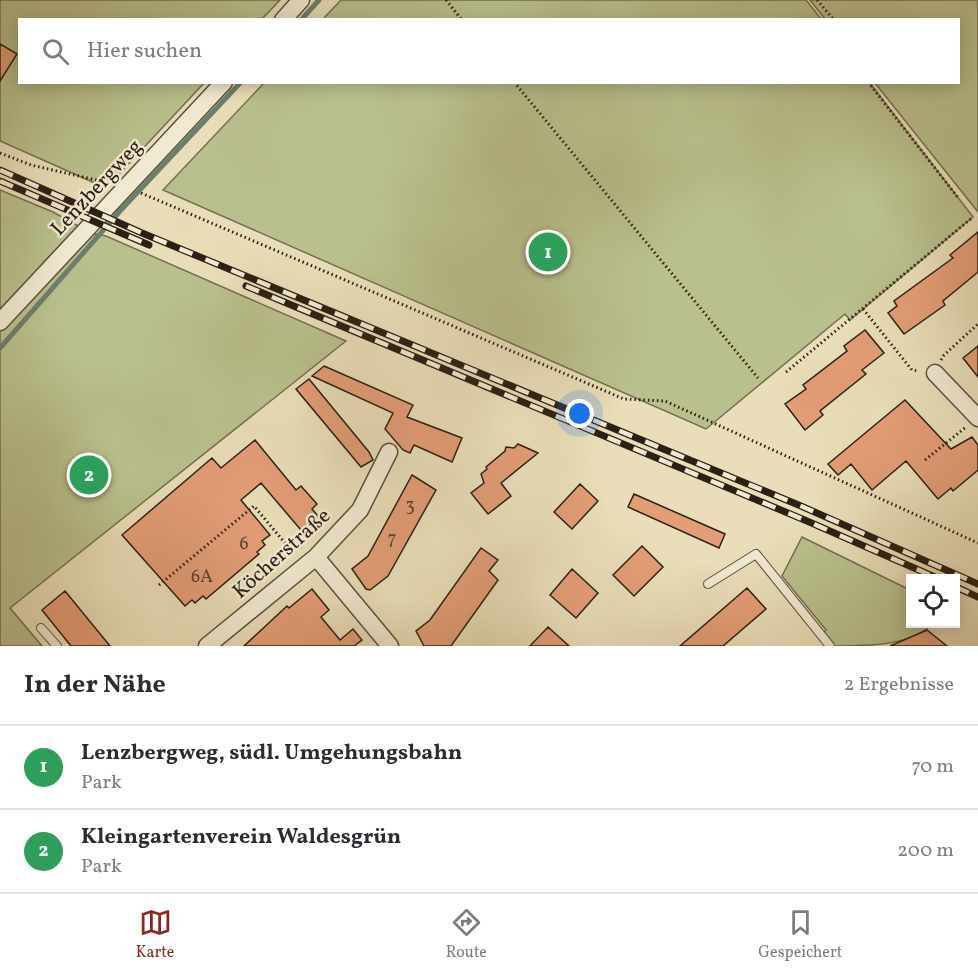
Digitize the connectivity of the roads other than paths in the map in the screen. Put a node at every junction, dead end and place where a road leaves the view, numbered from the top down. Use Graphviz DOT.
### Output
graph roads {
  1 [pos="301,0"];
  2 [pos="285,18"];
  3 [pos="222,84"];
  4 [pos="0,322"];
  5 [pos="935,374"];
  6 [pos="978,418"];
  7 [pos="389,452"];
  8 [pos="314,559"];
  9 [pos="708,584"];
  10 [pos="41,628"];
  11 [pos="57,646"];
  12 [pos="207,646"];
  13 [pos="390,646"];
  14 [pos="830,646"];
  1 -- 2 [label="street"];
  3 -- 4 [label="street, Lenzbergweg"];
  5 -- 6 [label="street"];
  7 -- 8 [label="street, Köcherstraße"];
  8 -- 12 [label="street, Köcherstraße"];
  8 -- 13 [label="street"];
  9 -- 14 [label="lane"];
  10 -- 11 [label="lane"];
}
